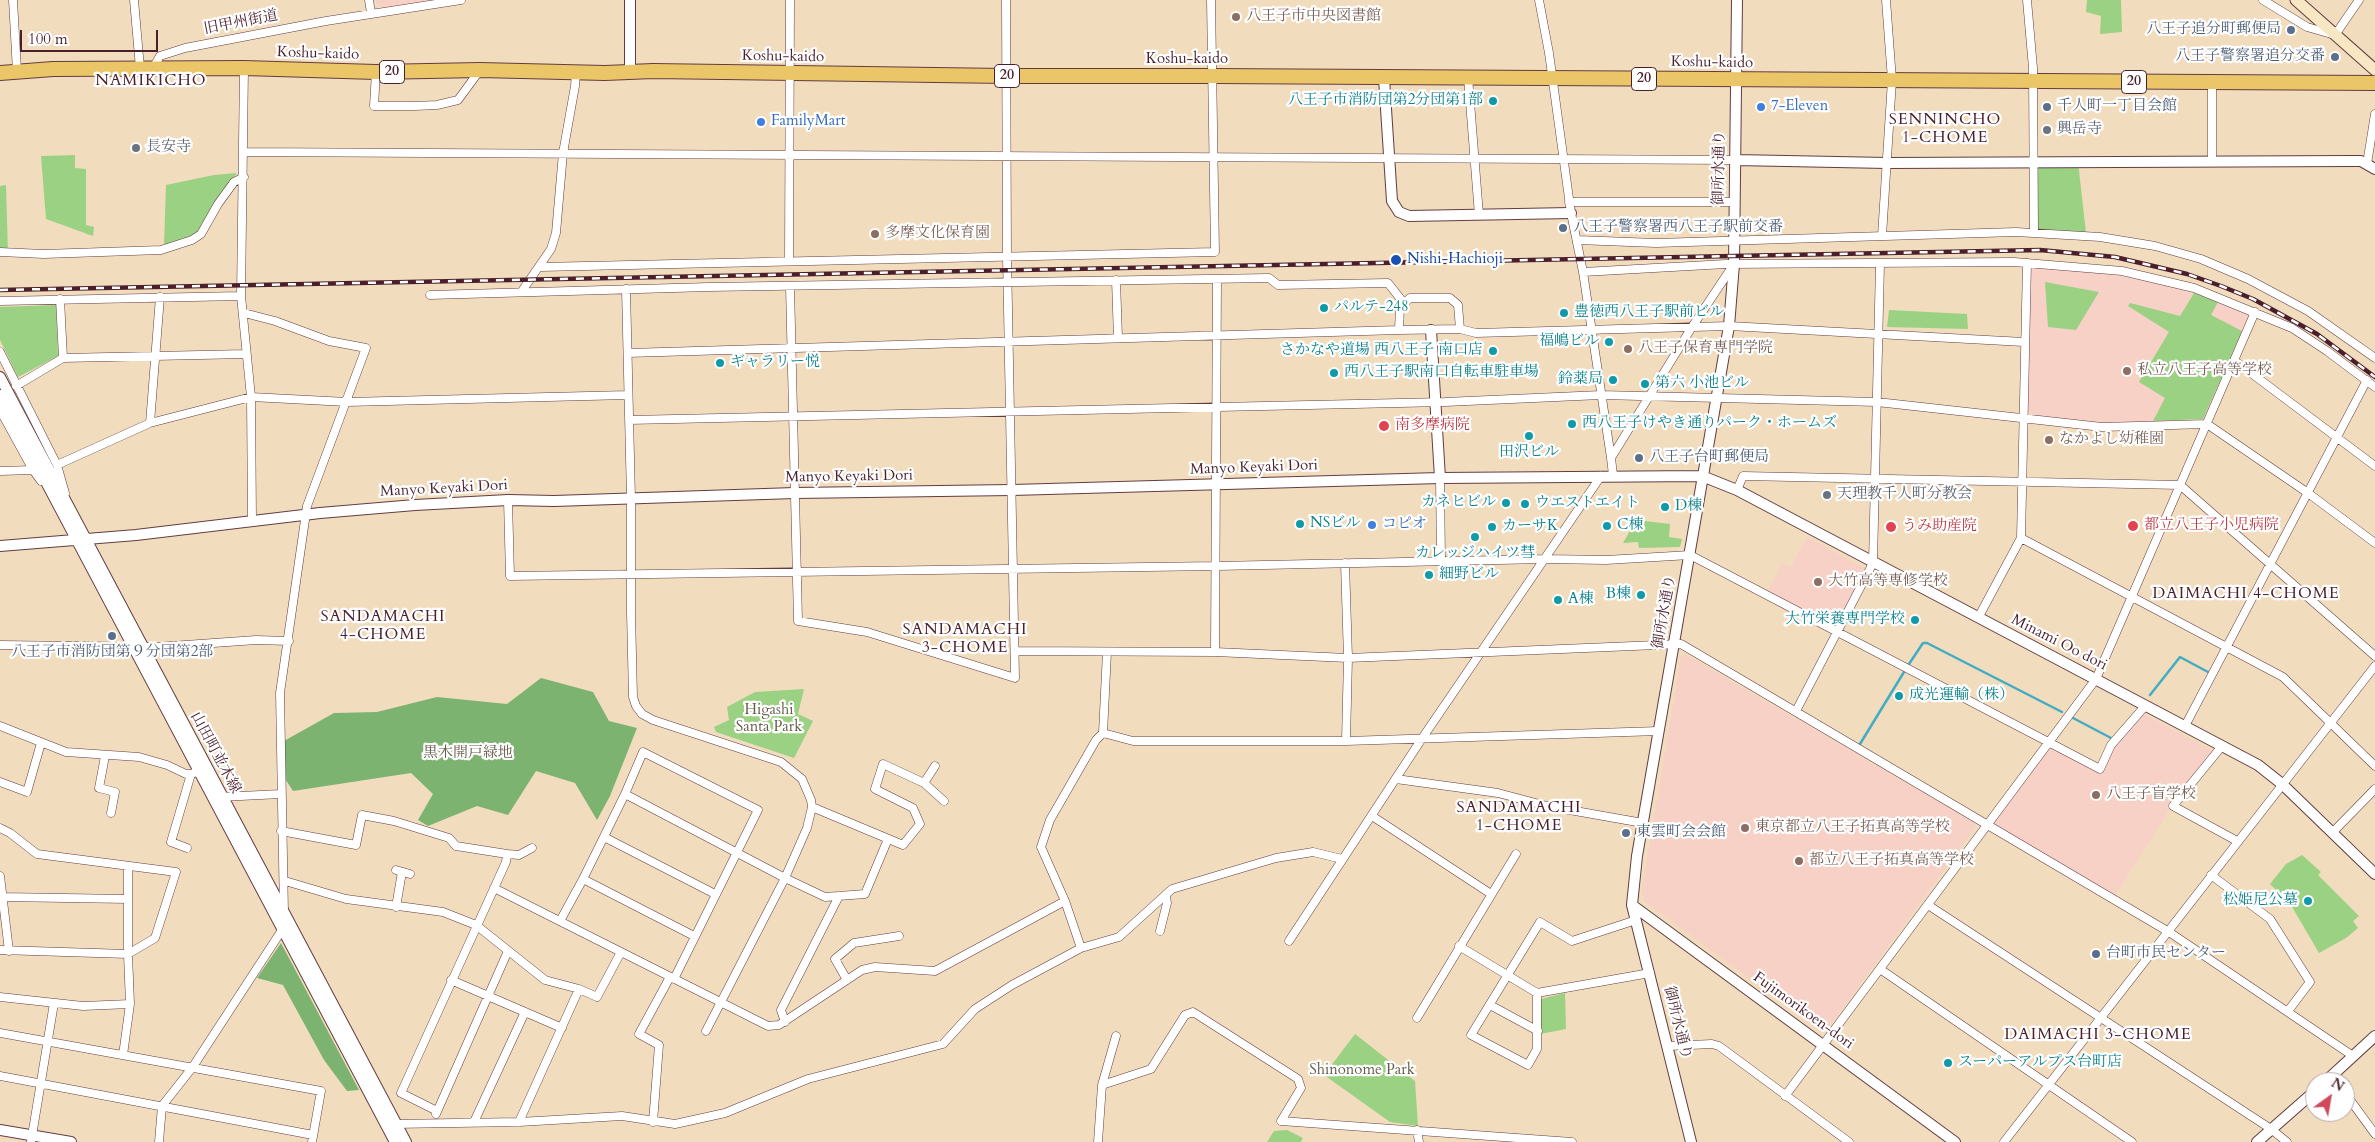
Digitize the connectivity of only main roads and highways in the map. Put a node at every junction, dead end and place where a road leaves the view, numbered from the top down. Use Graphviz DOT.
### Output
graph roads {
  1 [pos="2296,0"];
  2 [pos="2375,70"];
  3 [pos="0,73"];
  4 [pos="2375,83"];
  1 -- 2 [label="main road"];
  3 -- 4 [label="highway, Koshu-kaido / 20"];
}
